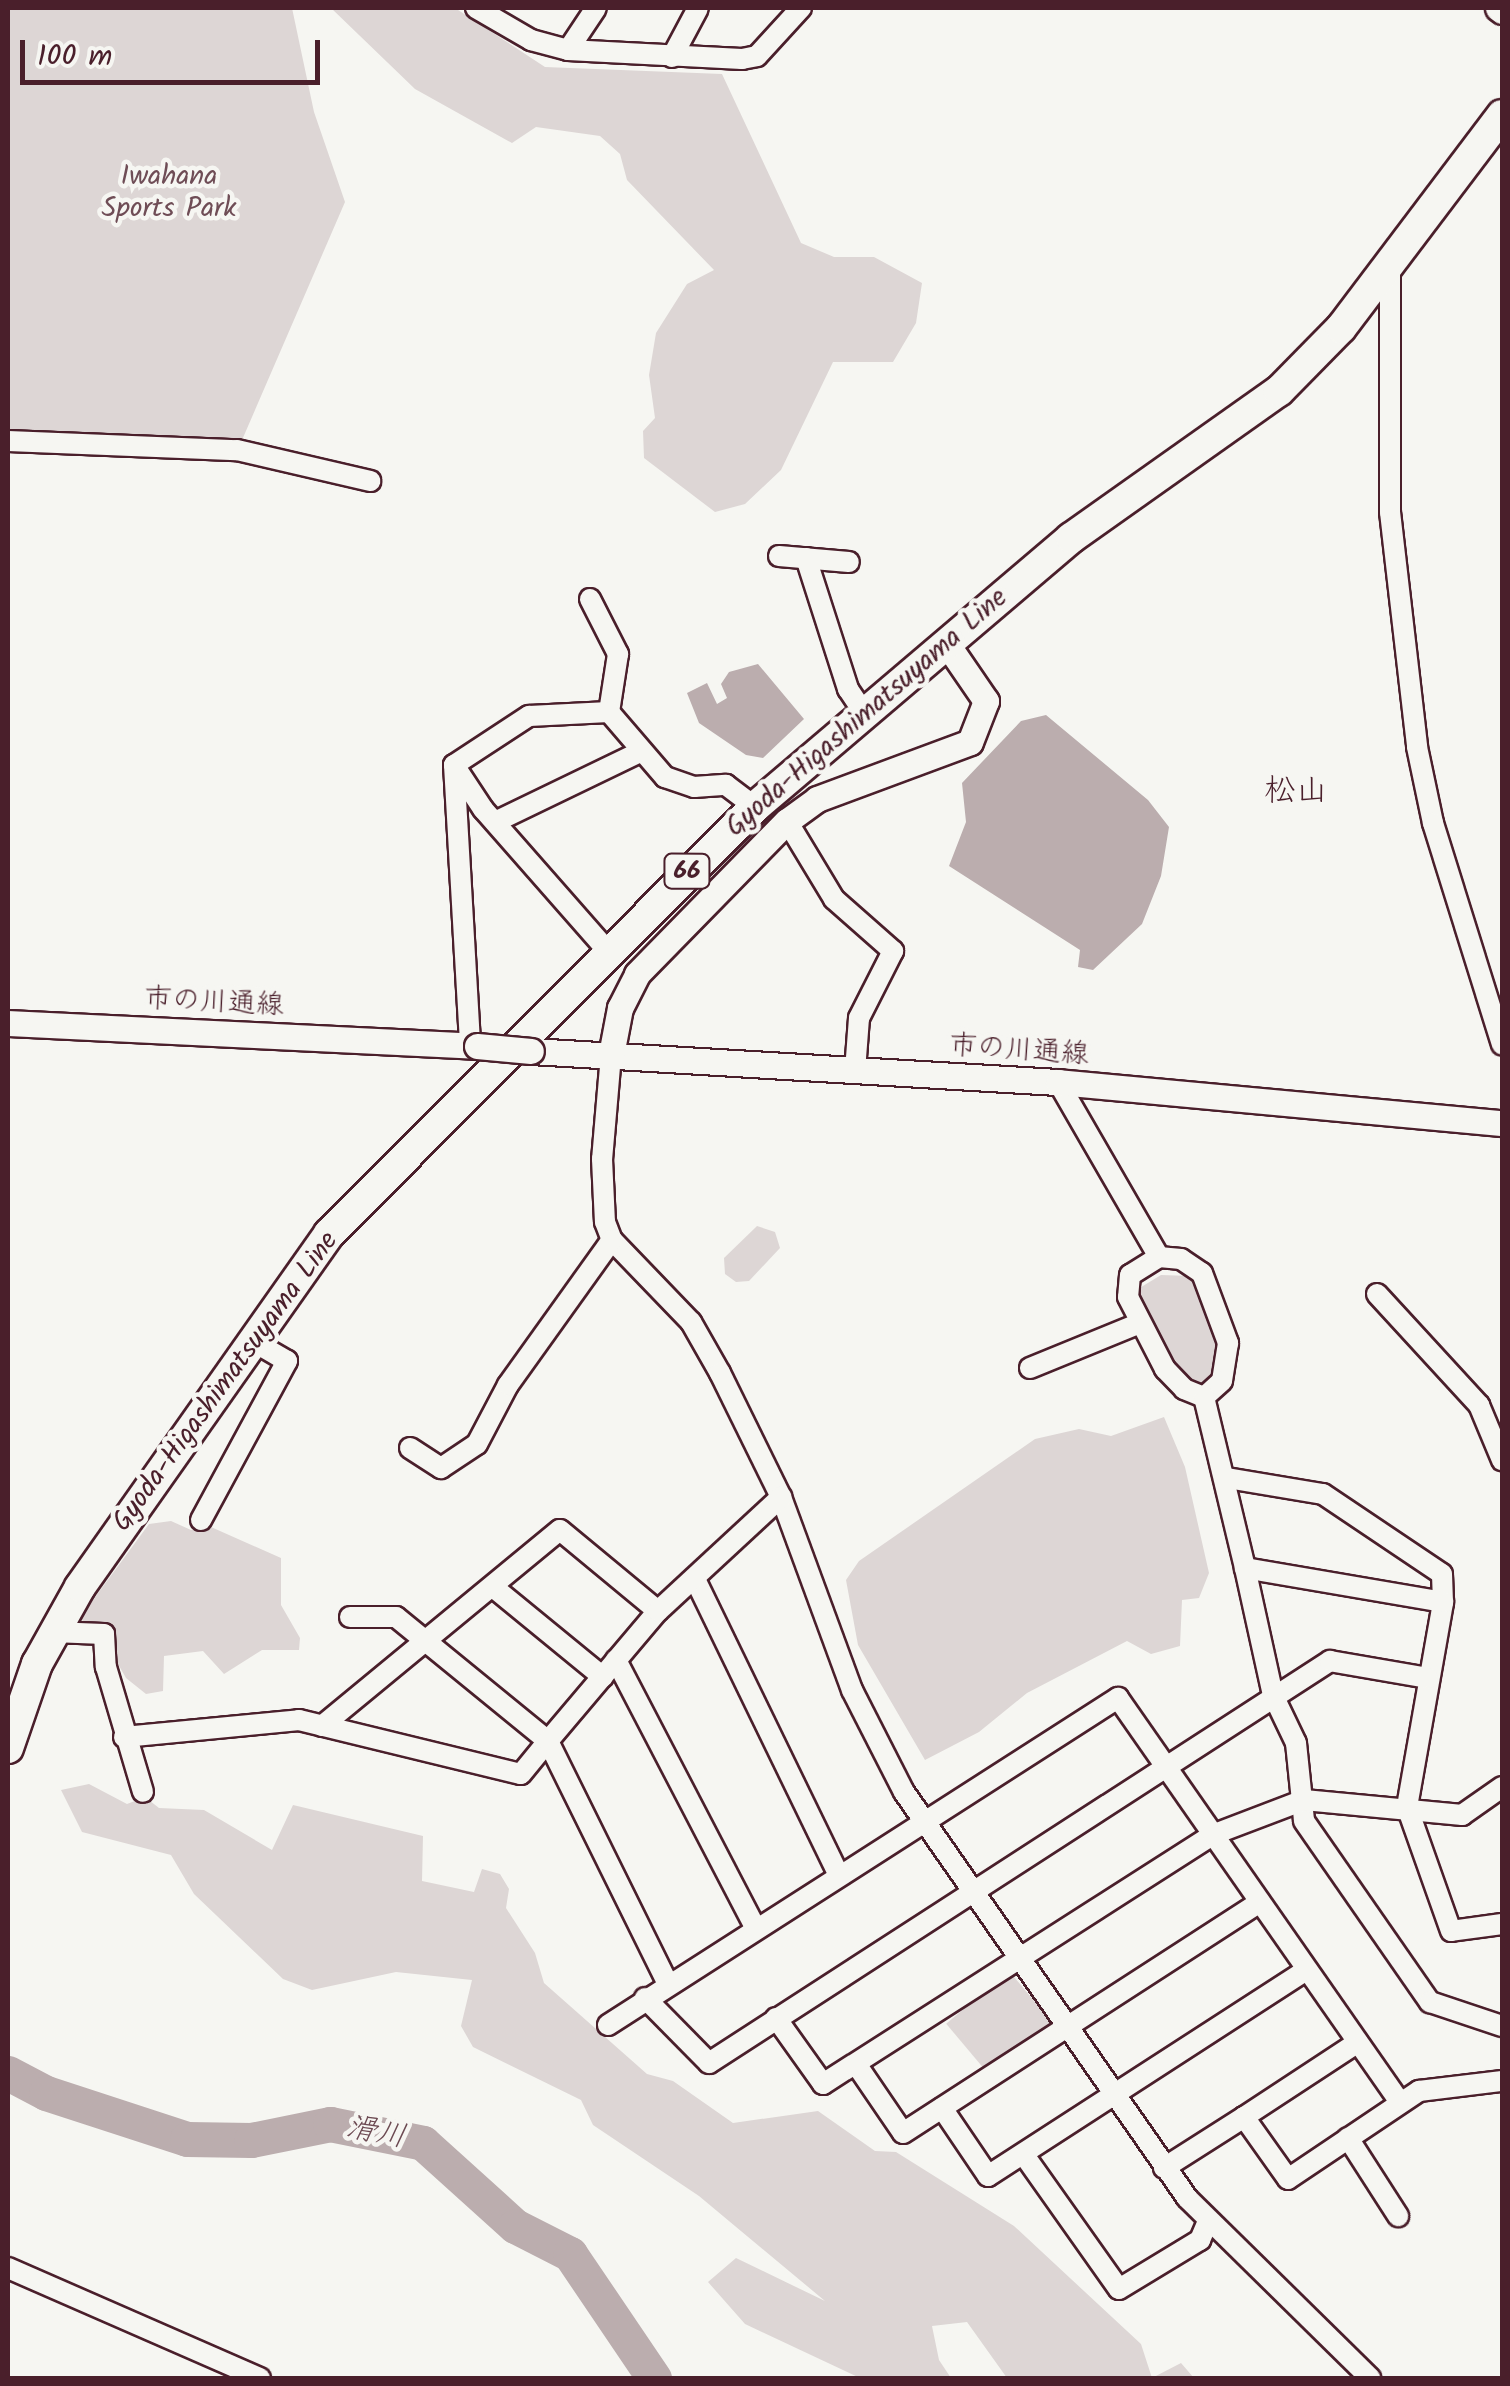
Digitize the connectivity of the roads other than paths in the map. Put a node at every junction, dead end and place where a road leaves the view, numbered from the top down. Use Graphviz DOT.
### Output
graph roads {
  1 [pos="596,8"];
  2 [pos="698,8"];
  3 [pos="801,8"];
  4 [pos="482,9"];
  5 [pos="568,50"];
  6 [pos="672,56"];
  7 [pos="1502,115"];
  8 [pos="1390,265"];
  9 [pos="8,441"];
  10 [pos="370,481"];
  11 [pos="779,556"];
  12 [pos="806,558"];
  13 [pos="849,562"];
  14 [pos="590,599"];
  15 [pos="946,644"];
  16 [pos="609,712"];
  17 [pos="864,713"];
  18 [pos="640,752"];
  19 [pos="454,765"];
  20 [pos="755,807"];
  21 [pos="787,821"];
  22 [pos="495,822"];
  23 [pos="606,949"];
  24 [pos="8,1023"];
  25 [pos="474,1046"];
  26 [pos="1502,1046"];
  27 [pos="611,1055"];
  28 [pos="855,1071"];
  29 [pos="1058,1082"];
  30 [pos="1502,1124"];
  31 [pos="612,1240"];
  32 [pos="1159,1257"];
  33 [pos="1377,1294"];
  34 [pos="1138,1324"];
  35 [pos="251,1340"];
  36 [pos="1030,1368"];
  37 [pos="1204,1397"];
  38 [pos="410,1448"];
  39 [pos="1502,1460"];
  40 [pos="1227,1478"];
  41 [pos="781,1497"];
  42 [pos="201,1520"];
  43 [pos="1245,1568"];
  44 [pos="695,1579"];
  45 [pos="494,1587"];
  46 [pos="1442,1602"];
  47 [pos="658,1611"];
  48 [pos="350,1616"];
  49 [pos="52,1632"];
  50 [pos="428,1638"];
  51 [pos="610,1668"];
  52 [pos="1428,1678"];
  53 [pos="1274,1695"];
  54 [pos="322,1726"];
  55 [pos="124,1738"];
  56 [pos="548,1741"];
  57 [pos="8,1748"];
  58 [pos="1163,1766"];
  59 [pos="1502,1787"];
  60 [pos="143,1792"];
  61 [pos="1304,1800"];
  62 [pos="1407,1807"];
  63 [pos="1502,1809"];
  64 [pos="924,1822"];
  65 [pos="1212,1835"];
  66 [pos="839,1875"];
  67 [pos="972,1890"];
  68 [pos="1260,1902"];
  69 [pos="1502,1924"];
  70 [pos="756,1930"];
  71 [pos="1018,1959"];
  72 [pos="1306,1970"];
  73 [pos="668,1984"];
  74 [pos="645,1998"];
  75 [pos="776,2018"];
  76 [pos="608,2025"];
  77 [pos="1502,2026"];
  78 [pos="1066,2027"];
  79 [pos="1358,2042"];
  80 [pos="856,2064"];
  81 [pos="1502,2081"];
  82 [pos="1114,2094"];
  83 [pos="1399,2101"];
  84 [pos="942,2108"];
  85 [pos="1244,2118"];
  86 [pos="1348,2138"];
  87 [pos="1024,2154"];
  88 [pos="1164,2168"];
  89 [pos="1398,2216"];
  90 [pos="1208,2221"];
  91 [pos="8,2268"];
  92 [pos="260,2378"];
  93 [pos="1370,2378"];
  1 -- 5 [label="street"];
  2 -- 6 [label="street"];
  3 -- 6 [label="street"];
  4 -- 5 [label="street"];
  5 -- 6 [label="street"];
  7 -- 8 [label="main road, Gyoda-Higashimatsuyama Line / 66"];
  8 -- 15 [label="main road, Gyoda-Higashimatsuyama Line / 66"];
  8 -- 26 [label="street"];
  9 -- 10 [label="street"];
  11 -- 12 [label="street"];
  12 -- 13 [label="street"];
  12 -- 17 [label="street"];
  14 -- 16 [label="street"];
  15 -- 17 [label="main road, Gyoda-Higashimatsuyama Line / 66"];
  15 -- 21 [label="street"];
  16 -- 18 [label="street"];
  16 -- 19 [label="street"];
  17 -- 20 [label="main road, Gyoda-Higashimatsuyama Line / 66"];
  18 -- 20 [label="street"];
  18 -- 22 [label="street"];
  19 -- 22 [label="street"];
  19 -- 25 [label="street"];
  20 -- 23 [label="main road, Gyoda-Higashimatsuyama Line / 66"];
  21 -- 27 [label="street"];
  21 -- 28 [label="street"];
  22 -- 23 [label="street"];
  23 -- 35 [label="main road, Gyoda-Higashimatsuyama Line / 66"];
  24 -- 25 [label="street, 市の川通線"];
  25 -- 27 [label="street, 市の川通線, bridge"];
  27 -- 28 [label="street, 市の川通線"];
  27 -- 31 [label="street"];
  28 -- 29 [label="street, 市の川通線"];
  29 -- 30 [label="street, 市の川通線"];
  29 -- 32 [label="street"];
  31 -- 38 [label="street"];
  31 -- 41 [label="street"];
  32 -- 34 [label="street"];
  32 -- 37 [label="street"];
  33 -- 39 [label="street"];
  34 -- 36 [label="street"];
  34 -- 37 [label="street"];
  35 -- 42 [label="street"];
  35 -- 49 [label="main road, Gyoda-Higashimatsuyama Line / 66"];
  37 -- 40 [label="street"];
  40 -- 43 [label="street"];
  40 -- 46 [label="street"];
  41 -- 44 [label="street"];
  41 -- 64 [label="street"];
  43 -- 46 [label="street"];
  43 -- 53 [label="street"];
  44 -- 47 [label="street"];
  44 -- 66 [label="street"];
  45 -- 47 [label="street"];
  45 -- 50 [label="street"];
  45 -- 51 [label="street"];
  46 -- 52 [label="street"];
  47 -- 51 [label="street"];
  48 -- 50 [label="street"];
  49 -- 55 [label="street"];
  49 -- 57 [label="main road, Gyoda-Higashimatsuyama Line / 66"];
  50 -- 54 [label="street"];
  50 -- 56 [label="street"];
  51 -- 56 [label="street"];
  51 -- 70 [label="street"];
  52 -- 53 [label="street"];
  52 -- 62 [label="street"];
  53 -- 58 [label="street"];
  53 -- 61 [label="street"];
  54 -- 55 [label="street"];
  54 -- 56 [label="street"];
  55 -- 60 [label="street"];
  56 -- 73 [label="street"];
  58 -- 64 [label="street"];
  58 -- 65 [label="street"];
  58 -- 67 [label="street"];
  59 -- 62 [label="street"];
  59 -- 63 [label="street"];
  61 -- 62 [label="street"];
  61 -- 65 [label="street"];
  61 -- 77 [label="street"];
  62 -- 69 [label="street"];
  64 -- 66 [label="street"];
  64 -- 67 [label="street"];
  65 -- 68 [label="street"];
  65 -- 71 [label="street"];
  66 -- 70 [label="street"];
  67 -- 71 [label="street"];
  67 -- 75 [label="street"];
  68 -- 72 [label="street"];
  68 -- 78 [label="street"];
  70 -- 73 [label="street"];
  71 -- 78 [label="street"];
  71 -- 80 [label="street"];
  72 -- 79 [label="street"];
  72 -- 82 [label="street"];
  73 -- 74 [label="street"];
  74 -- 75 [label="street"];
  74 -- 76 [label="street"];
  75 -- 80 [label="street"];
  78 -- 82 [label="street"];
  78 -- 84 [label="street"];
  79 -- 83 [label="street"];
  79 -- 85 [label="street"];
  80 -- 84 [label="street"];
  81 -- 83 [label="street"];
  82 -- 87 [label="street"];
  82 -- 88 [label="street"];
  83 -- 86 [label="street"];
  84 -- 87 [label="street"];
  85 -- 86 [label="street"];
  85 -- 88 [label="street"];
  86 -- 89 [label="street"];
  87 -- 90 [label="street"];
  88 -- 90 [label="street"];
  90 -- 93 [label="street"];
  91 -- 92 [label="street"];
}
